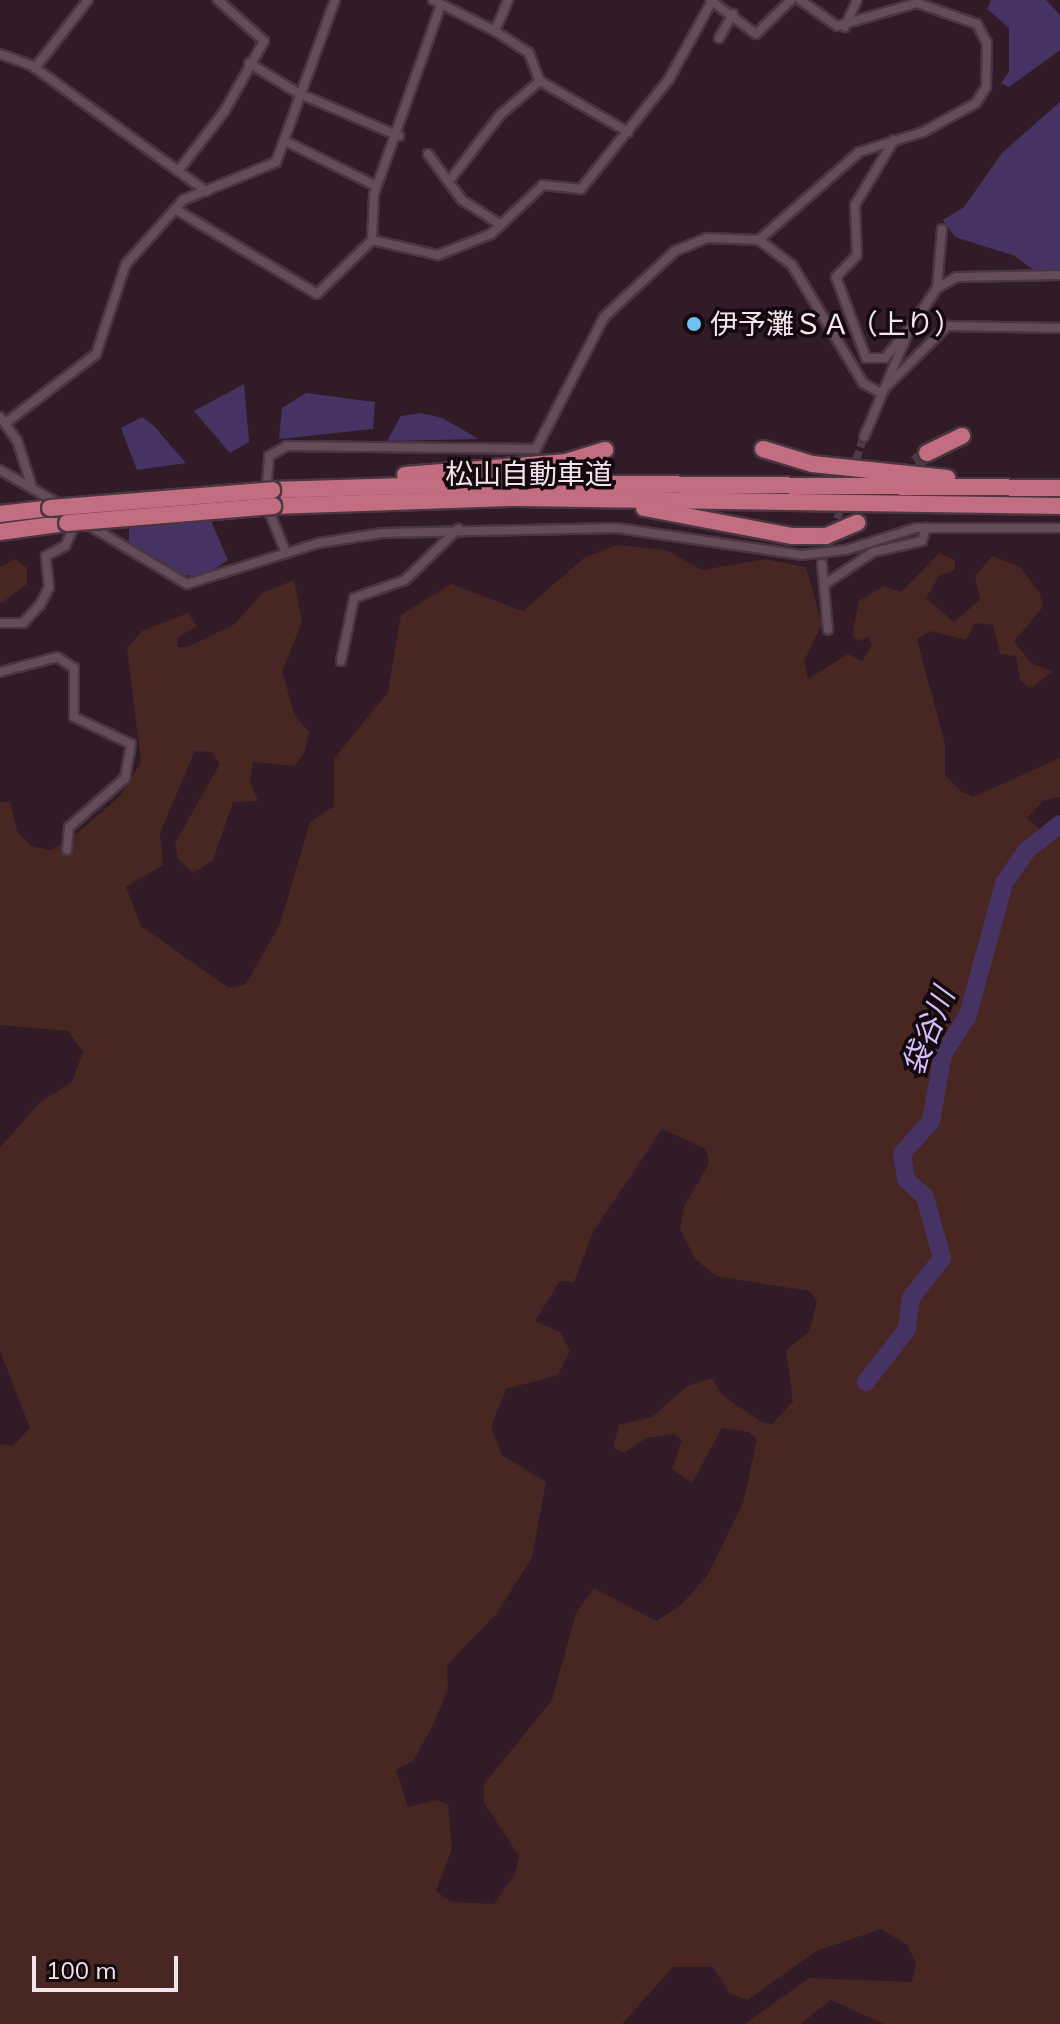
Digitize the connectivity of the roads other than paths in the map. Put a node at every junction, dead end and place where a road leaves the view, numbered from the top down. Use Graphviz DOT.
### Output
graph roads {
  1 [pos="88,0"];
  2 [pos="218,0"];
  3 [pos="335,0"];
  4 [pos="508,0"];
  5 [pos="791,0"];
  6 [pos="800,0"];
  7 [pos="857,0"];
  8 [pos="711,1"];
  9 [pos="437,2"];
  10 [pos="733,14"];
  11 [pos="845,27"];
  12 [pos="495,31"];
  13 [pos="719,38"];
  14 [pos="2,57"];
  15 [pos="249,63"];
  16 [pos="35,68"];
  17 [pos="540,81"];
  18 [pos="298,93"];
  19 [pos="628,132"];
  20 [pos="399,136"];
  21 [pos="894,139"];
  22 [pos="287,142"];
  23 [pos="428,154"];
  24 [pos="178,171"];
  25 [pos="449,181"];
  26 [pos="376,186"];
  27 [pos="206,191"];
  28 [pos="175,209"];
  29 [pos="501,225"];
  30 [pos="942,229"];
  31 [pos="372,240"];
  32 [pos="759,240"];
  33 [pos="1060,275"];
  34 [pos="937,288"];
  35 [pos="910,328"];
  36 [pos="1060,328"];
  37 [pos="880,393"];
  38 [pos="3,420"];
  39 [pos="962,436"];
  40 [pos="864,437"];
  41 [pos="763,449"];
  42 [pos="605,450"];
  43 [pos="927,453"];
  44 [pos="0,470"];
  45 [pos="31,484"];
  46 [pos="1060,486"];
  47 [pos="273,498"];
  48 [pos="424,501"];
  49 [pos="1060,506"];
  50 [pos="0,514"];
  51 [pos="72,520"];
  52 [pos="857,523"];
  53 [pos="926,528"];
  54 [pos="1060,528"];
  55 [pos="458,529"];
  56 [pos="0,532"];
  57 [pos="286,553"];
  58 [pos="822,564"];
  59 [pos="825,584"];
  60 [pos="0,623"];
  61 [pos="828,630"];
  62 [pos="341,661"];
  63 [pos="0,672"];
  64 [pos="67,850"];
  1 -- 16 [label="street"];
  2 -- 15 [label="street"];
  3 -- 18 [label="street"];
  4 -- 12 [label="street"];
  5 -- 10 [label="street"];
  6 -- 11 [label="street"];
  7 -- 11 [label="street"];
  8 -- 10 [label="street"];
  8 -- 19 [label="street"];
  9 -- 12 [label="street"];
  9 -- 20 [label="street"];
  10 -- 13 [label="street"];
  11 -- 21 [label="street"];
  12 -- 17 [label="street"];
  14 -- 16 [label="street"];
  15 -- 18 [label="street"];
  15 -- 24 [label="street"];
  16 -- 24 [label="street"];
  17 -- 19 [label="street"];
  17 -- 25 [label="street"];
  18 -- 20 [label="street"];
  18 -- 22 [label="street"];
  19 -- 29 [label="street"];
  20 -- 26 [label="street"];
  21 -- 32 [label="street"];
  21 -- 35 [label="street"];
  22 -- 26 [label="street"];
  22 -- 27 [label="street"];
  23 -- 25 [label="street"];
  24 -- 27 [label="street"];
  25 -- 29 [label="street"];
  26 -- 31 [label="street"];
  27 -- 28 [label="street"];
  28 -- 31 [label="street"];
  28 -- 38 [label="street"];
  29 -- 31 [label="street"];
  30 -- 34 [label="street"];
  32 -- 37 [label="street"];
  32 -- 57 [label="street"];
  33 -- 34 [label="street"];
  34 -- 35 [label="street"];
  35 -- 37 [label="street"];
  36 -- 37 [label="street"];
  37 -- 40 [label="street"];
  38 -- 45 [label="street"];
  39 -- 43 [label="highway"];
  41 -- 46 [label="highway"];
  42 -- 47 [label="highway"];
  44 -- 45 [label="street"];
  45 -- 51 [label="street"];
  46 -- 47 [label="highway, 松山自動車道"];
  47 -- 48 [label="highway, 松山自動車道"];
  47 -- 50 [label="highway, 松山自動車道, bridge"];
  47 -- 51 [label="highway, 松山自動車道, bridge"];
  48 -- 49 [label="highway, 松山自動車道"];
  48 -- 52 [label="highway"];
  51 -- 56 [label="highway, 松山自動車道"];
  51 -- 57 [label="street"];
  51 -- 60 [label="street"];
  53 -- 54 [label="street"];
  53 -- 55 [label="street"];
  53 -- 59 [label="street"];
  55 -- 57 [label="street"];
  55 -- 62 [label="street"];
  58 -- 59 [label="street"];
  59 -- 61 [label="street"];
  63 -- 64 [label="street"];
}
